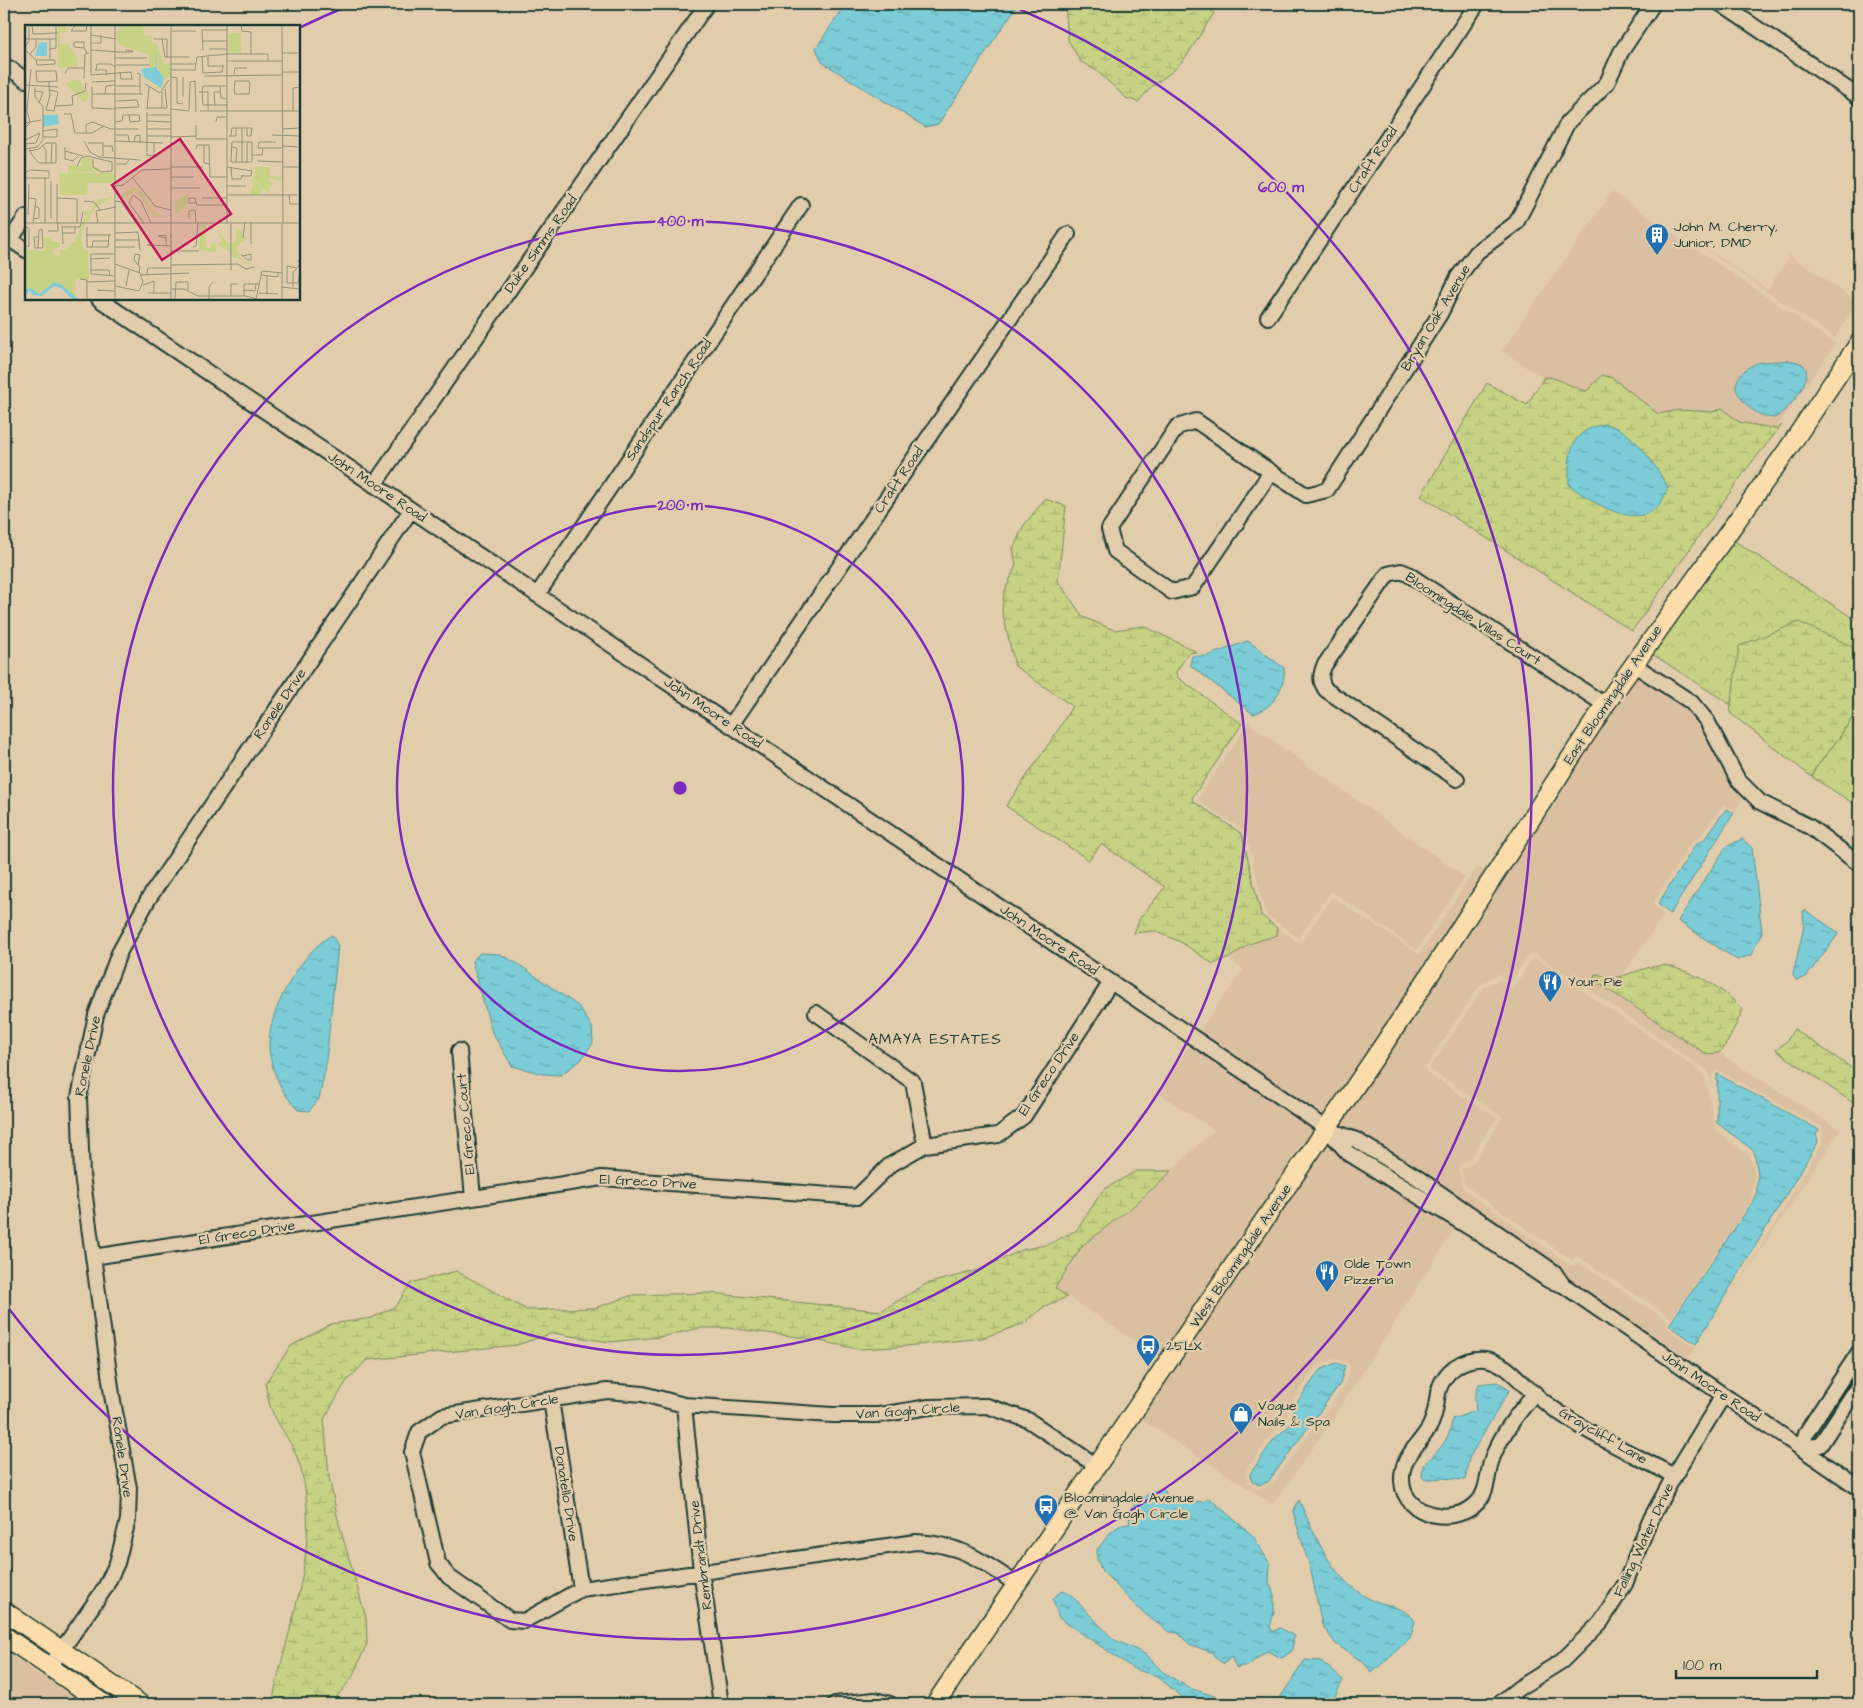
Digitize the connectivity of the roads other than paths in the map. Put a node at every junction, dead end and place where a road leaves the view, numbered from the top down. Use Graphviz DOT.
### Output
graph roads {
  1 [pos="707,4"];
  2 [pos="1477,4"];
  3 [pos="1653,4"];
  4 [pos="1721,4"];
  5 [pos="9,68"];
  6 [pos="25,79"];
  7 [pos="1859,97"];
  8 [pos="801,205"];
  9 [pos="25,218"];
  10 [pos="1068,234"];
  11 [pos="7,237"];
  12 [pos="25,249"];
  13 [pos="99,300"];
  14 [pos="1268,317"];
  15 [pos="1859,343"];
  16 [pos="1271,472"];
  17 [pos="374,485"];
  18 [pos="411,510"];
  19 [pos="537,595"];
  20 [pos="1634,664"];
  21 [pos="1605,705"];
  22 [pos="731,725"];
  23 [pos="1457,779"];
  24 [pos="1859,864"];
  25 [pos="1111,982"];
  26 [pos="816,1013"];
  27 [pos="459,1051"];
  28 [pos="1377,1054"];
  29 [pos="1327,1129"];
  30 [pos="925,1145"];
  31 [pos="473,1197"];
  32 [pos="93,1257"];
  33 [pos="1859,1352"];
  34 [pos="1859,1386"];
  35 [pos="1534,1393"];
  36 [pos="1723,1396"];
  37 [pos="552,1400"];
  38 [pos="684,1405"];
  39 [pos="1802,1450"];
  40 [pos="1097,1466"];
  41 [pos="1674,1476"];
  42 [pos="1859,1488"];
  43 [pos="701,1571"];
  44 [pos="1016,1584"];
  45 [pos="581,1589"];
  46 [pos="4,1611"];
  47 [pos="4,1636"];
  48 [pos="61,1651"];
  49 [pos="49,1668"];
  50 [pos="104,1704"];
  51 [pos="140,1704"];
  52 [pos="721,1704"];
  53 [pos="835,1704"];
  54 [pos="890,1704"];
  55 [pos="936,1704"];
  56 [pos="1499,1704"];
  1 -- 17 [label="street, Duke Simms Road"];
  2 -- 14 [label="street, Craft Road"];
  3 -- 16 [label="street, Bryan Oak Avenue"];
  4 -- 7 [label="street"];
  5 -- 6 [label="street"];
  8 -- 19 [label="street, Sandspur Ranch Road"];
  9 -- 11 [label="street"];
  10 -- 22 [label="street, Craft Road"];
  11 -- 12 [label="street"];
  13 -- 17 [label="street, John Moore Road"];
  15 -- 20 [label="main road, East Bloomingdale Avenue"];
  16 -- 16 [label="street, Bryan Oak Avenue"];
  17 -- 18 [label="street, John Moore Road"];
  18 -- 19 [label="street, John Moore Road"];
  18 -- 32 [label="street, Ronele Drive"];
  19 -- 22 [label="street, John Moore Road"];
  20 -- 21 [label="main road, East Bloomingdale Avenue"];
  20 -- 24 [label="street"];
  21 -- 23 [label="street, Bloomingdale Villas Court"];
  21 -- 28 [label="main road, East Bloomingdale Avenue"];
  22 -- 25 [label="street, John Moore Road"];
  25 -- 29 [label="street, John Moore Road"];
  25 -- 30 [label="street, El Greco Drive"];
  26 -- 30 [label="street"];
  27 -- 31 [label="street, El Greco Court"];
  28 -- 29 [label="main road, West Bloomingdale Avenue"];
  29 -- 36 [label="street, John Moore Road"];
  29 -- 40 [label="main road, West Bloomingdale Avenue"];
  30 -- 31 [label="street, El Greco Drive"];
  31 -- 32 [label="street, El Greco Drive"];
  32 -- 48 [label="street, Ronele Drive"];
  33 -- 39 [label="street"];
  34 -- 39 [label="street"];
  35 -- 35 [label="street, Graycliff Lane"];
  35 -- 41 [label="street, Graycliff Lane"];
  36 -- 39 [label="street, John Moore Road"];
  36 -- 41 [label="street, Falling Water Drive"];
  37 -- 38 [label="street, Van Gogh Circle"];
  37 -- 45 [label="street, Donatello Drive"];
  37 -- 45 [label="street, Van Gogh Circle"];
  38 -- 40 [label="street, Van Gogh Circle"];
  38 -- 43 [label="street, Rembrandt Drive"];
  39 -- 42 [label="street, John Moore Road"];
  40 -- 44 [label="main road, West Bloomingdale Avenue"];
  41 -- 56 [label="street, Falling Water Drive"];
  43 -- 44 [label="street, Van Gogh Circle"];
  43 -- 45 [label="street, Van Gogh Circle"];
  43 -- 52 [label="street, Rembrandt Drive"];
  44 -- 55 [label="main road, West Bloomingdale Avenue"];
  46 -- 48 [label="main road"];
  47 -- 49 [label="main road"];
  48 -- 49 [label="street, Ronele Drive"];
  48 -- 51 [label="main road"];
  49 -- 50 [label="main road"];
  53 -- 54 [label="street"];
}
